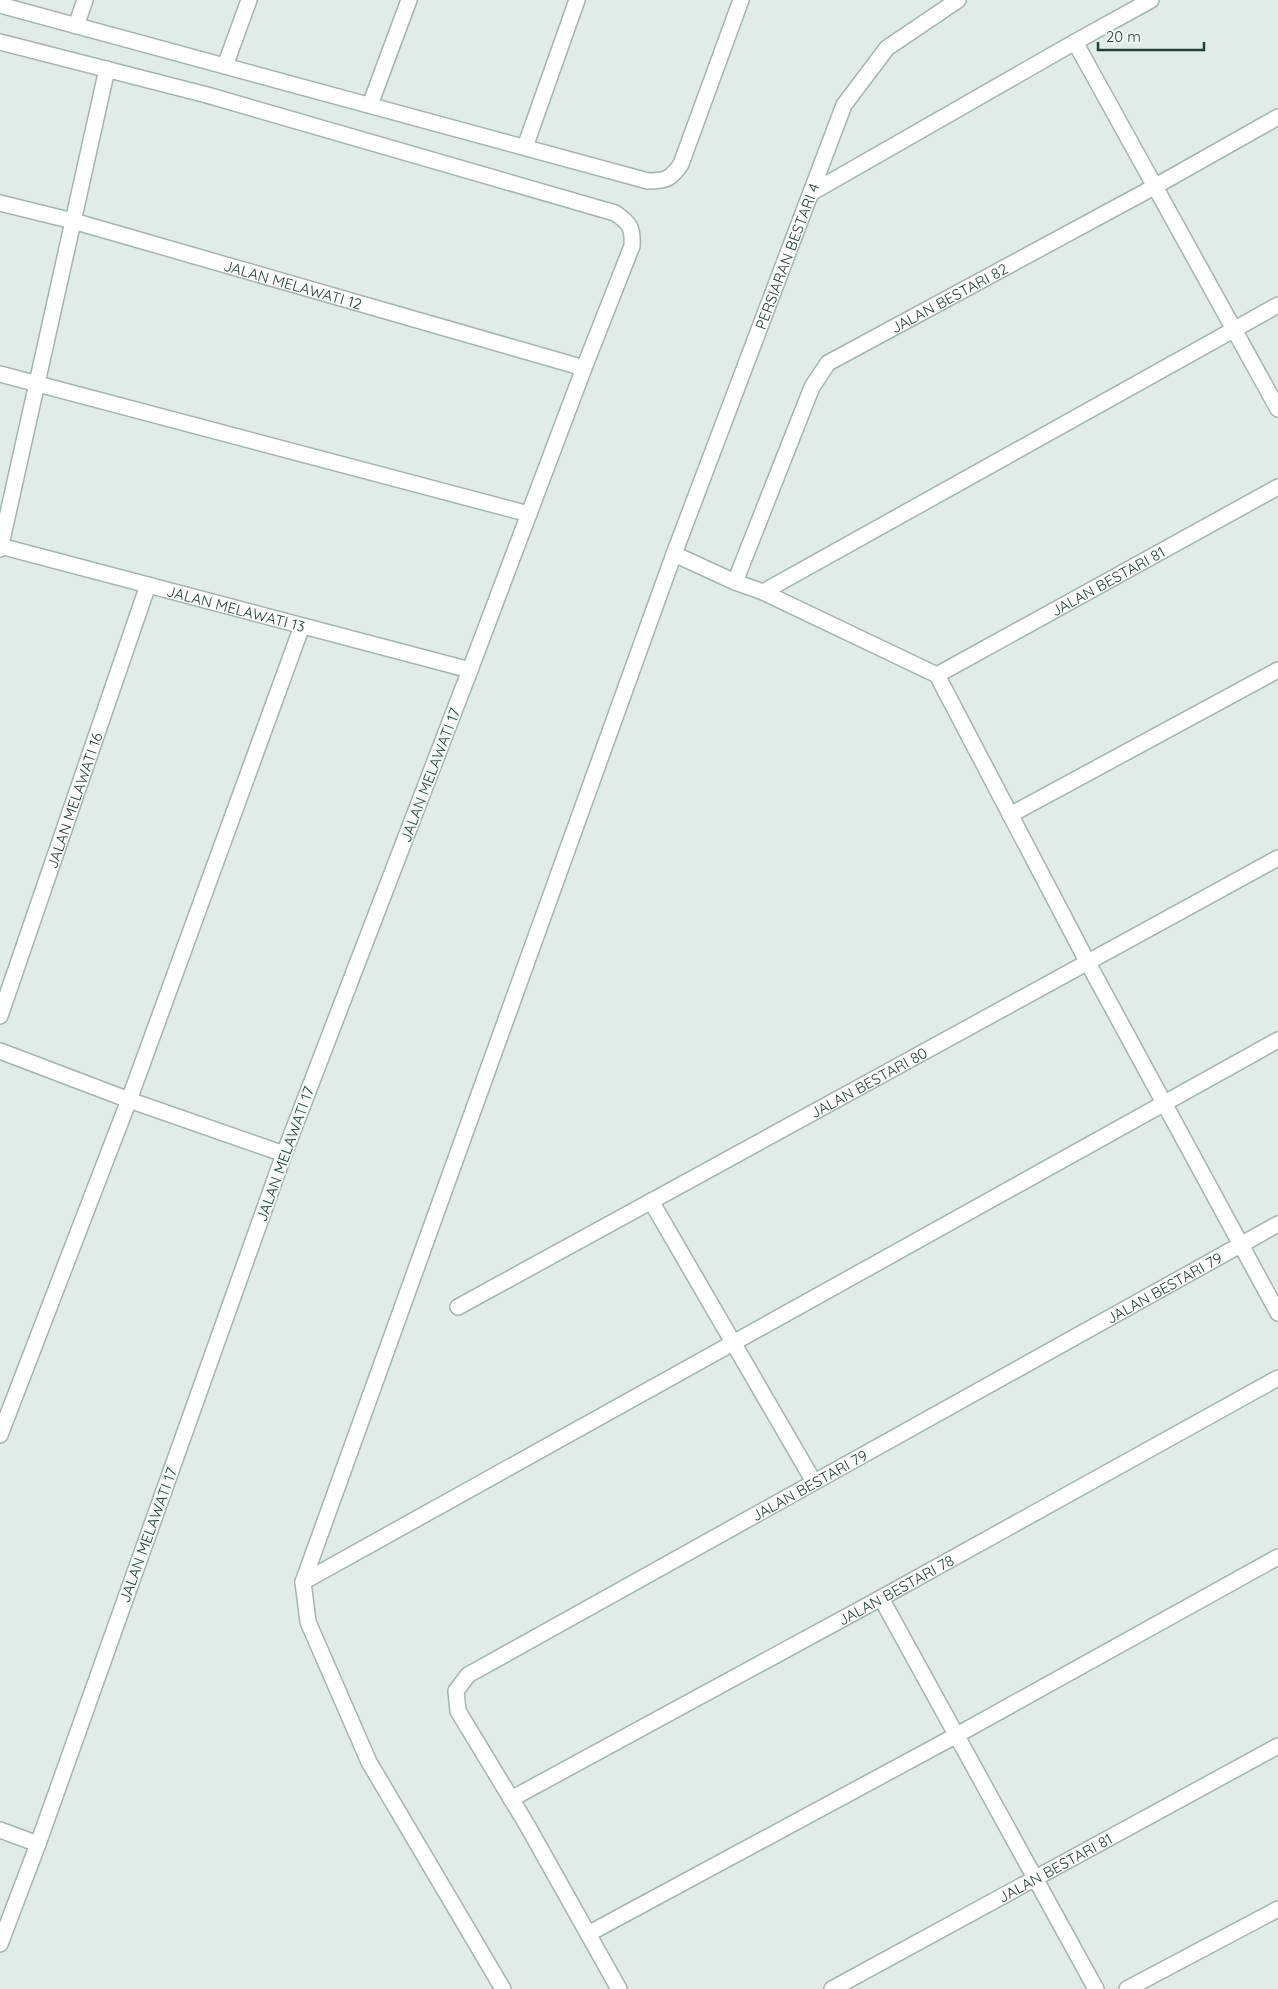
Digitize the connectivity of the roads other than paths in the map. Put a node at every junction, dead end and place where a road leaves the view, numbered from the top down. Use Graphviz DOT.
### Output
graph roads {
  1 [pos="85,0"];
  2 [pos="249,0"];
  3 [pos="409,0"];
  4 [pos="577,0"];
  5 [pos="741,0"];
  6 [pos="958,0"];
  7 [pos="1151,0"];
  8 [pos="0,5"];
  9 [pos="76,26"];
  10 [pos="0,42"];
  11 [pos="1075,42"];
  12 [pos="225,66"];
  13 [pos="107,69"];
  14 [pos="370,105"];
  15 [pos="1278,117"];
  16 [pos="525,147"];
  17 [pos="1154,187"];
  18 [pos="811,194"];
  19 [pos="0,203"];
  20 [pos="73,222"];
  21 [pos="1278,305"];
  22 [pos="1234,330"];
  23 [pos="584,368"];
  24 [pos="0,374"];
  25 [pos="37,384"];
  26 [pos="1278,409"];
  27 [pos="1278,487"];
  28 [pos="529,514"];
  29 [pos="0,547"];
  30 [pos="674,554"];
  31 [pos="735,582"];
  32 [pos="148,585"];
  33 [pos="763,592"];
  34 [pos="302,626"];
  35 [pos="470,670"];
  36 [pos="1278,670"];
  37 [pos="937,675"];
  38 [pos="1010,815"];
  39 [pos="1278,858"];
  40 [pos="1088,963"];
  41 [pos="0,1016"];
  42 [pos="1278,1040"];
  43 [pos="0,1051"];
  44 [pos="129,1100"];
  45 [pos="1164,1103"];
  46 [pos="284,1154"];
  47 [pos="651,1202"];
  48 [pos="1278,1224"];
  49 [pos="1241,1245"];
  50 [pos="458,1307"];
  51 [pos="1278,1313"];
  52 [pos="733,1343"];
  53 [pos="1278,1378"];
  54 [pos="0,1435"];
  55 [pos="814,1482"];
  56 [pos="1278,1557"];
  57 [pos="303,1582"];
  58 [pos="881,1598"];
  59 [pos="957,1735"];
  60 [pos="1278,1746"];
  61 [pos="511,1799"];
  62 [pos="0,1830"];
  63 [pos="38,1844"];
  64 [pos="1036,1879"];
  65 [pos="1278,1909"];
  66 [pos="588,1934"];
  67 [pos="0,1944"];
  68 [pos="503,1989"];
  69 [pos="619,1989"];
  70 [pos="832,1989"];
  71 [pos="1096,1989"];
  72 [pos="1128,1989"];
  1 -- 9 [label="street"];
  2 -- 12 [label="street"];
  3 -- 14 [label="street"];
  4 -- 16 [label="street"];
  5 -- 16 [label="street"];
  6 -- 18 [label="street, PERSIARAN BESTARI 4"];
  7 -- 11 [label="street"];
  8 -- 9 [label="street"];
  9 -- 12 [label="street"];
  10 -- 13 [label="street, JALAN MELAWATI 17"];
  11 -- 17 [label="street"];
  11 -- 18 [label="street"];
  12 -- 14 [label="street"];
  13 -- 20 [label="street"];
  13 -- 23 [label="street, JALAN MELAWATI 17"];
  14 -- 16 [label="street"];
  15 -- 17 [label="street, JALAN BESTARI 82"];
  17 -- 22 [label="street"];
  17 -- 31 [label="street, JALAN BESTARI 82"];
  18 -- 30 [label="street, PERSIARAN BESTARI 4"];
  19 -- 20 [label="street, JALAN MELAWATI 12"];
  20 -- 23 [label="street, JALAN MELAWATI 12"];
  20 -- 25 [label="street"];
  21 -- 22 [label="street"];
  22 -- 26 [label="street"];
  22 -- 33 [label="street"];
  23 -- 28 [label="street, JALAN MELAWATI 17"];
  24 -- 25 [label="street"];
  25 -- 28 [label="street"];
  25 -- 29 [label="street"];
  27 -- 37 [label="street, JALAN BESTARI 81"];
  28 -- 35 [label="street, JALAN MELAWATI 17"];
  29 -- 32 [label="street, JALAN MELAWATI 13"];
  30 -- 31 [label="street"];
  30 -- 57 [label="street, PERSIARAN BESTARI 4"];
  31 -- 33 [label="street"];
  32 -- 34 [label="street, JALAN MELAWATI 13"];
  32 -- 41 [label="street, JALAN MELAWATI 16"];
  33 -- 37 [label="street"];
  34 -- 35 [label="street, JALAN MELAWATI 13"];
  34 -- 44 [label="street"];
  35 -- 46 [label="street, JALAN MELAWATI 17"];
  36 -- 38 [label="street"];
  37 -- 38 [label="street"];
  38 -- 40 [label="street"];
  39 -- 40 [label="street, JALAN BESTARI 80"];
  40 -- 45 [label="street"];
  40 -- 47 [label="street, JALAN BESTARI 80"];
  42 -- 45 [label="street"];
  43 -- 44 [label="street"];
  44 -- 46 [label="street"];
  44 -- 54 [label="street"];
  45 -- 49 [label="street"];
  45 -- 52 [label="street"];
  46 -- 63 [label="street, JALAN MELAWATI 17"];
  47 -- 50 [label="street, JALAN BESTARI 80"];
  47 -- 52 [label="street"];
  48 -- 49 [label="street, JALAN BESTARI 79"];
  49 -- 51 [label="street"];
  49 -- 55 [label="street, JALAN BESTARI 79"];
  52 -- 55 [label="street"];
  52 -- 57 [label="street"];
  53 -- 58 [label="street, JALAN BESTARI 78"];
  55 -- 61 [label="street, JALAN BESTARI 79"];
  56 -- 59 [label="street"];
  57 -- 68 [label="street"];
  58 -- 59 [label="street"];
  58 -- 61 [label="street, JALAN BESTARI 78"];
  59 -- 64 [label="street"];
  59 -- 66 [label="street"];
  60 -- 64 [label="street, JALAN BESTARI 81"];
  61 -- 66 [label="street, JALAN BESTARI 79"];
  62 -- 63 [label="street"];
  63 -- 67 [label="street, JALAN MELAWATI 17"];
  64 -- 70 [label="street, JALAN BESTARI 81"];
  64 -- 71 [label="street"];
  65 -- 72 [label="street"];
  66 -- 69 [label="street, JALAN BESTARI 79"];
}
